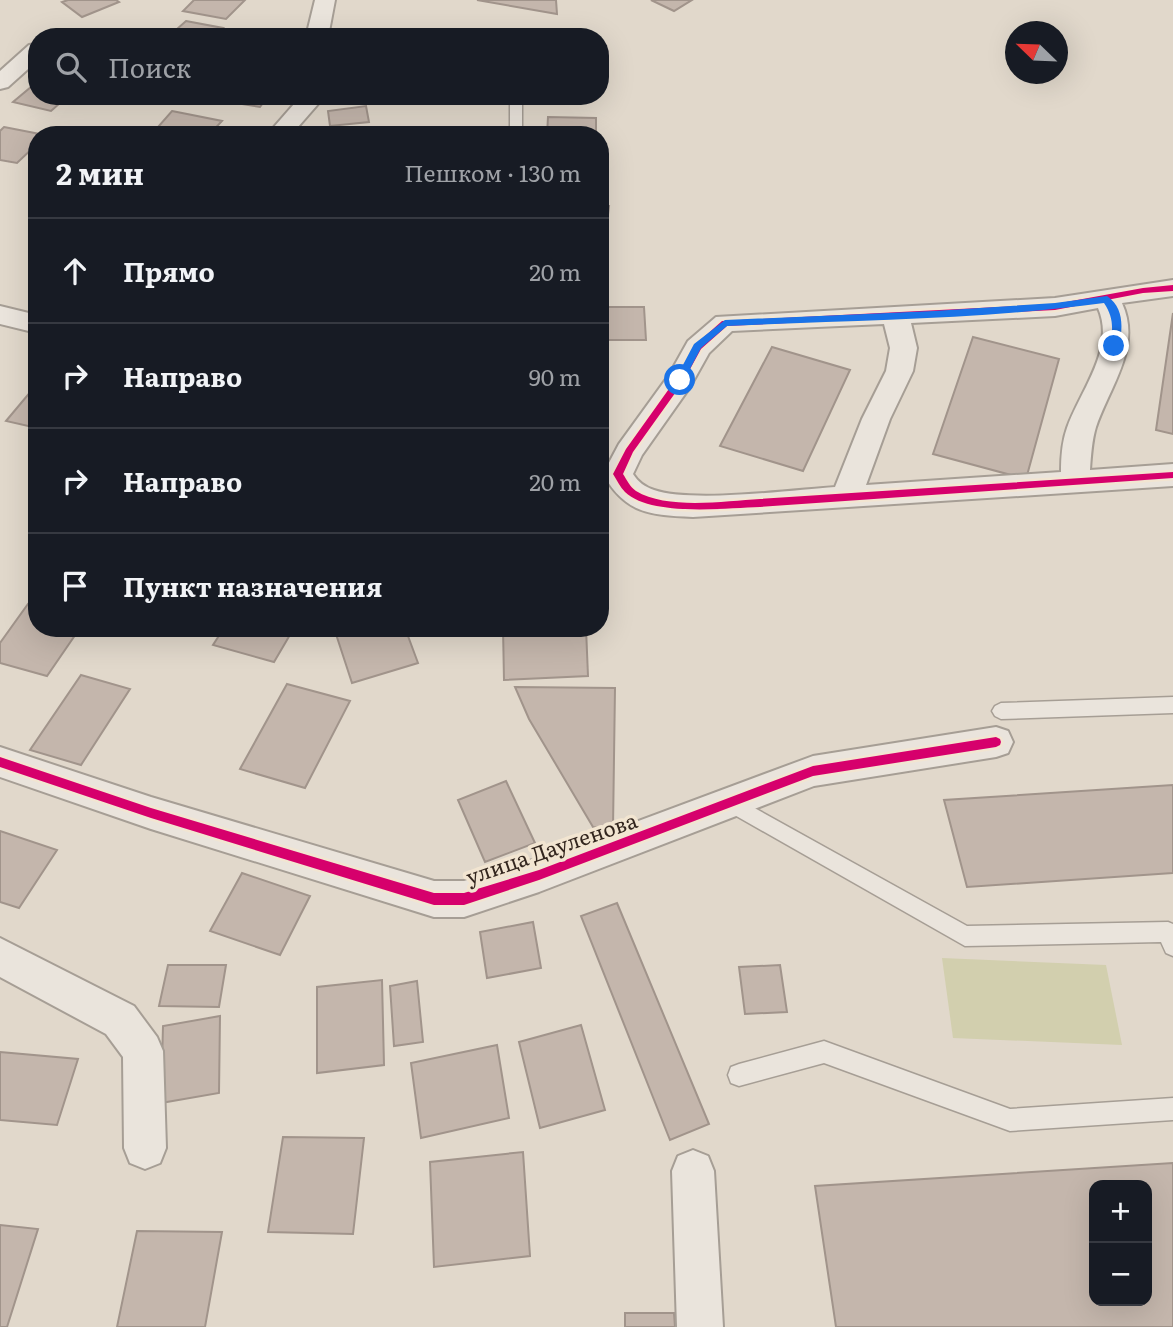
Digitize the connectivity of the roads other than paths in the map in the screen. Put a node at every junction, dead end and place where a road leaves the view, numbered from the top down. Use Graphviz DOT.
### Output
graph roads {
  1 [pos="325,0"];
  2 [pos="319,28"];
  3 [pos="28,58"];
  4 [pos="0,82"];
  5 [pos="306,105"];
  6 [pos="516,105"];
  7 [pos="286,126"];
  8 [pos="516,126"];
  9 [pos="1173,288"];
  10 [pos="1107,299"];
  11 [pos="0,315"];
  12 [pos="895,316"];
  13 [pos="28,322"];
  14 [pos="1173,475"];
  15 [pos="1075,480"];
  16 [pos="846,496"];
  17 [pos="1173,705"];
  18 [pos="998,727"];
  19 [pos="0,762"];
  20 [pos="731,803"];
  21 [pos="1173,946"];
  22 [pos="0,957"];
  23 [pos="739,1075"];
  24 [pos="1173,1109"];
  25 [pos="145,1148"];
  26 [pos="693,1171"];
  27 [pos="700,1327"];
  1 -- 2 [label="street"];
  3 -- 4 [label="street"];
  5 -- 7 [label="street"];
  6 -- 8 [label="lane"];
  9 -- 10 [label="street"];
  10 -- 12 [label="street"];
  10 -- 15 [label="street"];
  11 -- 13 [label="street"];
  12 -- 16 [label="street"];
  12 -- 16 [label="street"];
  14 -- 15 [label="street"];
  15 -- 16 [label="street"];
  17 -- 18 [label="lane"];
  18 -- 20 [label="street, улица Дауленова"];
  19 -- 20 [label="street, улица Дауленова"];
  20 -- 21 [label="lane"];
  22 -- 25 [label="street"];
  23 -- 24 [label="lane"];
  26 -- 27 [label="street"];
}
